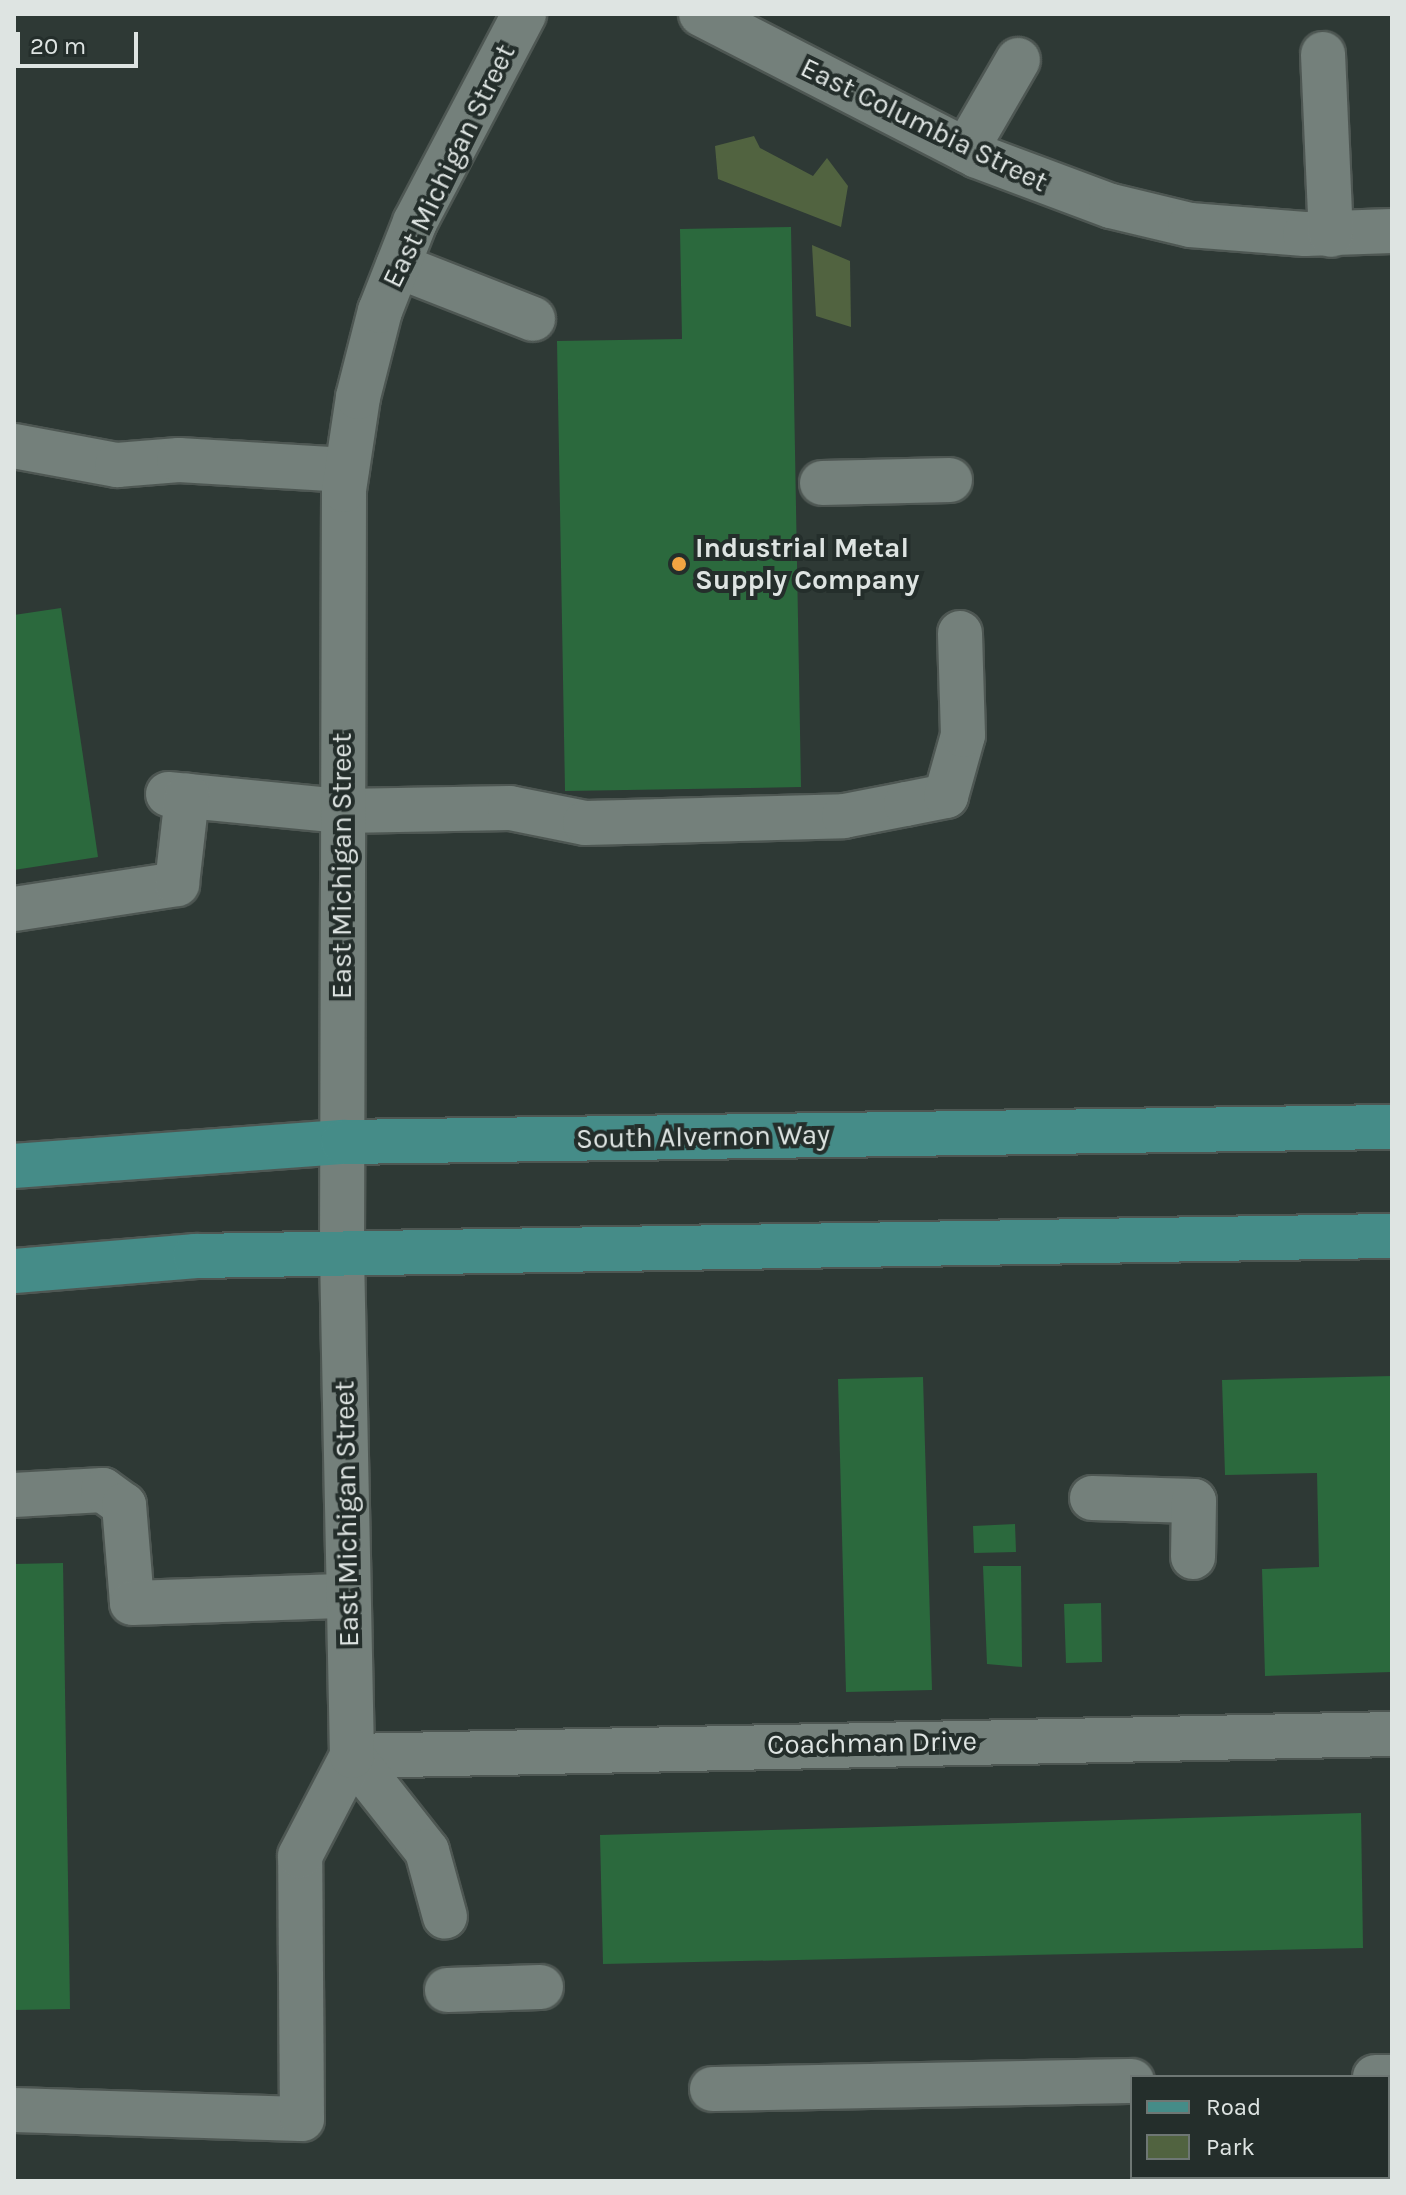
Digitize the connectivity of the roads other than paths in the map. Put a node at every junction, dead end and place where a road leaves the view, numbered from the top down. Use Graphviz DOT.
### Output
graph roads {
  1 [pos="524,14"];
  2 [pos="701,14"];
  3 [pos="1323,54"];
  4 [pos="1018,60"];
  5 [pos="966,150"];
  6 [pos="1392,231"];
  7 [pos="1331,235"];
  8 [pos="398,266"];
  9 [pos="533,319"];
  10 [pos="14,446"];
  11 [pos="347,470"];
  12 [pos="950,480"];
  13 [pos="822,483"];
  14 [pos="960,633"];
  15 [pos="342,811"];
  16 [pos="14,909"];
  17 [pos="1392,1127"];
  18 [pos="343,1142"];
  19 [pos="14,1166"];
  20 [pos="1392,1236"];
  21 [pos="342,1253"];
  22 [pos="14,1271"];
  23 [pos="14,1495"];
  24 [pos="1092,1498"];
  25 [pos="1193,1557"];
  26 [pos="348,1596"];
  27 [pos="1392,1734"];
  28 [pos="352,1756"];
  29 [pos="445,1917"];
  30 [pos="541,1987"];
  31 [pos="447,1990"];
  32 [pos="1130,2081"];
  33 [pos="712,2089"];
  34 [pos="14,2110"];
  1 -- 8 [label="street, East Michigan Street"];
  2 -- 5 [label="street, East Columbia Street"];
  3 -- 7 [label="street"];
  4 -- 5 [label="street"];
  5 -- 7 [label="street, East Columbia Street"];
  6 -- 7 [label="street, East Columbia Street"];
  8 -- 9 [label="street"];
  8 -- 11 [label="street, East Michigan Street"];
  10 -- 11 [label="street"];
  11 -- 15 [label="street, East Michigan Street"];
  12 -- 13 [label="street"];
  14 -- 15 [label="street"];
  15 -- 16 [label="street"];
  15 -- 18 [label="street, East Michigan Street"];
  17 -- 18 [label="main road, South Alvernon Way"];
  18 -- 19 [label="main road, South Alvernon Way"];
  18 -- 21 [label="street, East Michigan Street"];
  20 -- 21 [label="main road"];
  21 -- 22 [label="main road"];
  21 -- 26 [label="street, East Michigan Street"];
  23 -- 26 [label="street"];
  24 -- 25 [label="street"];
  26 -- 28 [label="street, East Michigan Street"];
  27 -- 28 [label="street, Coachman Drive"];
  28 -- 29 [label="street"];
  28 -- 34 [label="street"];
  30 -- 31 [label="street"];
  32 -- 33 [label="street"];
}
